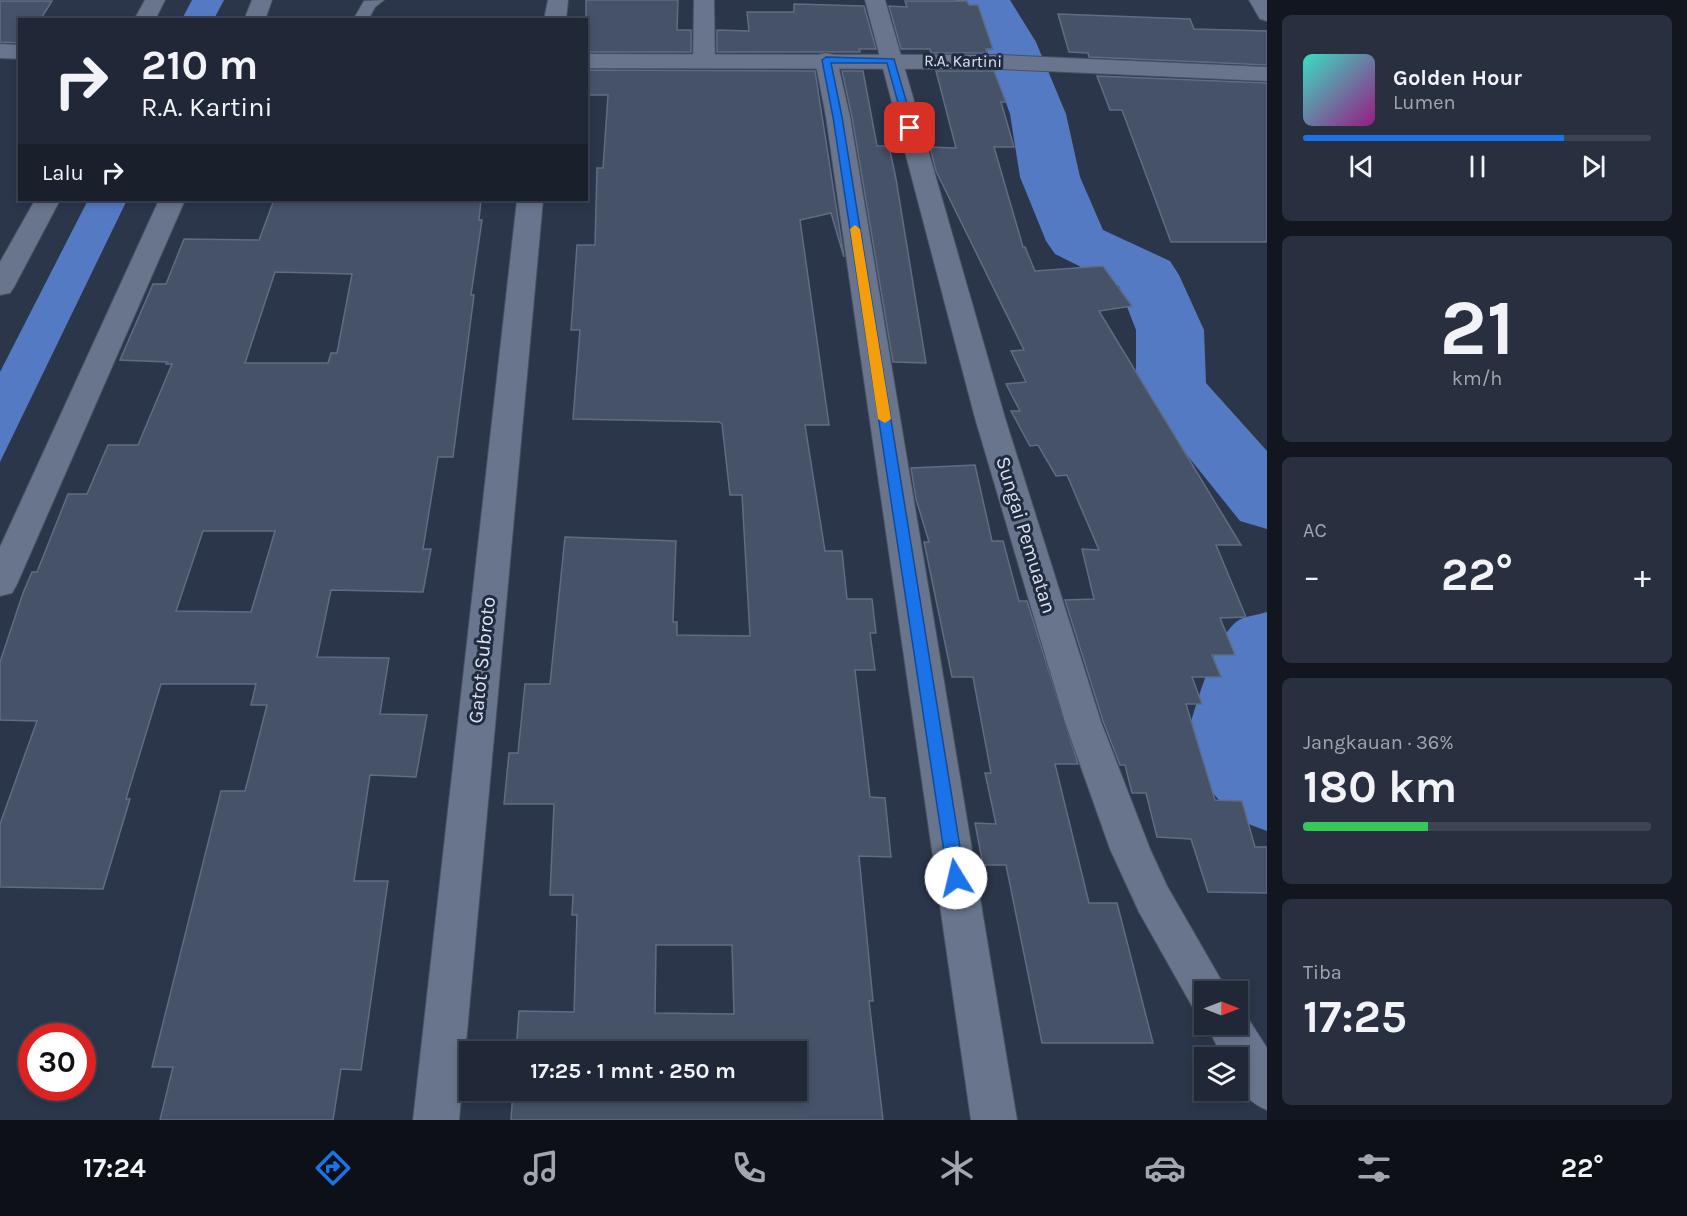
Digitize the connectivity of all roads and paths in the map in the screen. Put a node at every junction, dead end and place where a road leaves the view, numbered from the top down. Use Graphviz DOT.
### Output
graph roads {
  1 [pos="155,0"];
  2 [pos="262,0"];
  3 [pos="376,0"];
  4 [pos="558,0"];
  5 [pos="704,0"];
  6 [pos="875,0"];
  7 [pos="1259,0"];
  8 [pos="1267,15"];
  9 [pos="145,18"];
  10 [pos="255,18"];
  11 [pos="361,18"];
  12 [pos="555,18"];
  13 [pos="0,51"];
  14 [pos="18,52"];
  15 [pos="826,60"];
  16 [pos="588,61"];
  17 [pos="704,61"];
  18 [pos="891,61"];
  19 [pos="1267,74"];
  20 [pos="46,201"];
  21 [pos="172,201"];
  22 [pos="530,201"];
  23 [pos="0,287"];
  24 [pos="0,584"];
  25 [pos="1201,981"];
  26 [pos="1234,1035"];
  27 [pos="1267,1088"];
  28 [pos="436,1120"];
  29 [pos="994,1120"];
  1 -- 9 [label="street"];
  2 -- 10 [label="street"];
  3 -- 11 [label="lane"];
  4 -- 12 [label="street"];
  5 -- 17 [label="street"];
  6 -- 18 [label="street, Sungai Pemuatan"];
  7 -- 8 [label="street"];
  13 -- 14 [label="street"];
  15 -- 17 [label="street, R.A. Kartini"];
  15 -- 18 [label="street, R.A. Kartini"];
  15 -- 29 [label="street"];
  16 -- 17 [label="street, R.A. Kartini"];
  18 -- 19 [label="street, R.A. Kartini"];
  18 -- 25 [label="street, Sungai Pemuatan"];
  20 -- 23 [label="street"];
  21 -- 24 [label="street"];
  22 -- 28 [label="street, Gatot Subroto"];
  26 -- 27 [label="street"];
}
